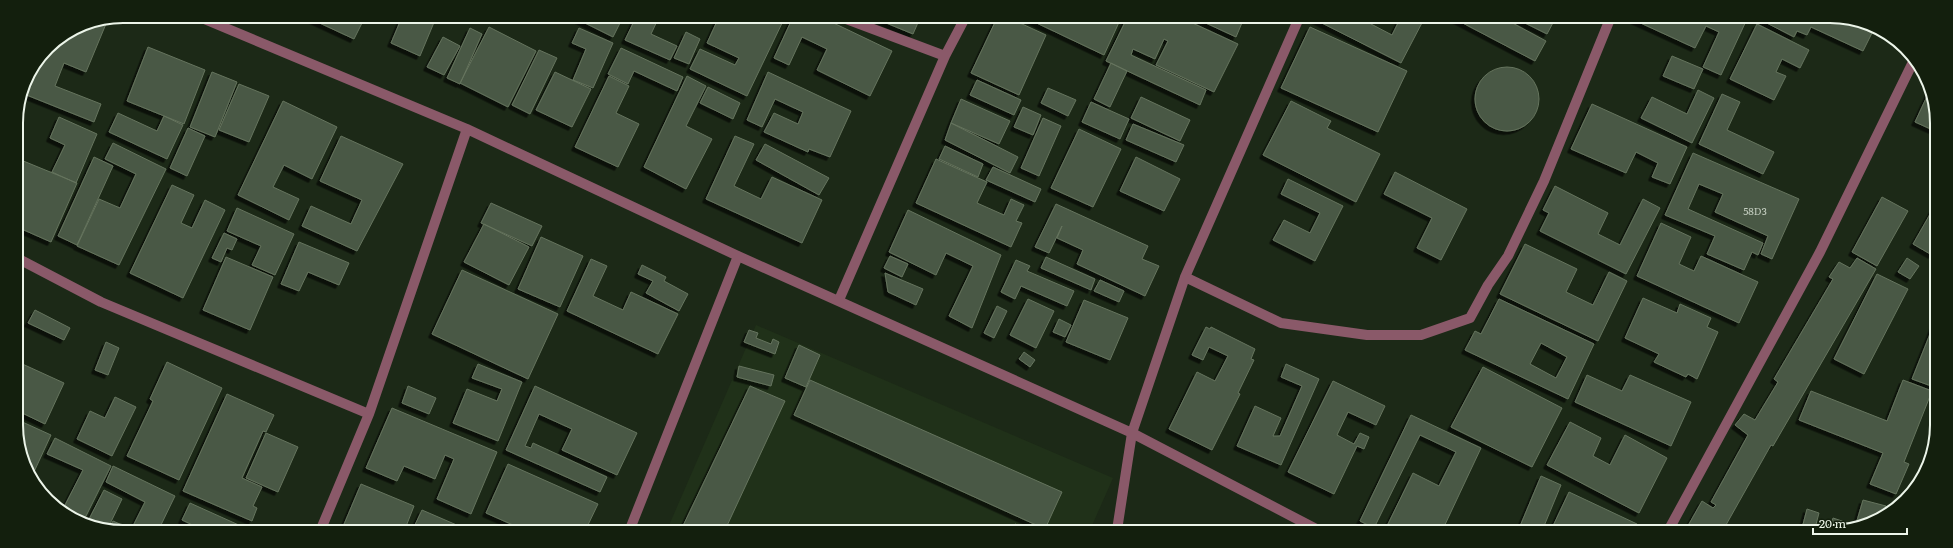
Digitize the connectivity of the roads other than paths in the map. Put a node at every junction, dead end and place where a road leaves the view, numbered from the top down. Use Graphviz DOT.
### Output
graph roads {
  1 [pos="214,23"];
  2 [pos="855,23"];
  3 [pos="962,23"];
  4 [pos="1297,23"];
  5 [pos="1608,23"];
  6 [pos="945,56"];
  7 [pos="1911,66"];
  8 [pos="467,129"];
  9 [pos="738,256"];
  10 [pos="23,261"];
  11 [pos="1185,277"];
  12 [pos="839,300"];
  13 [pos="369,414"];
  14 [pos="1132,433"];
  15 [pos="323,525"];
  16 [pos="632,525"];
  17 [pos="1118,525"];
  18 [pos="1308,525"];
  19 [pos="1672,525"];
  1 -- 8 [label="street"];
  2 -- 6 [label="street"];
  3 -- 6 [label="street"];
  4 -- 11 [label="street"];
  5 -- 11 [label="street"];
  6 -- 12 [label="street"];
  7 -- 19 [label="street"];
  8 -- 9 [label="street"];
  8 -- 13 [label="street"];
  9 -- 12 [label="street"];
  9 -- 16 [label="street"];
  10 -- 13 [label="street"];
  11 -- 14 [label="street"];
  12 -- 14 [label="street"];
  13 -- 15 [label="street"];
  14 -- 17 [label="street"];
  14 -- 18 [label="street"];
}
